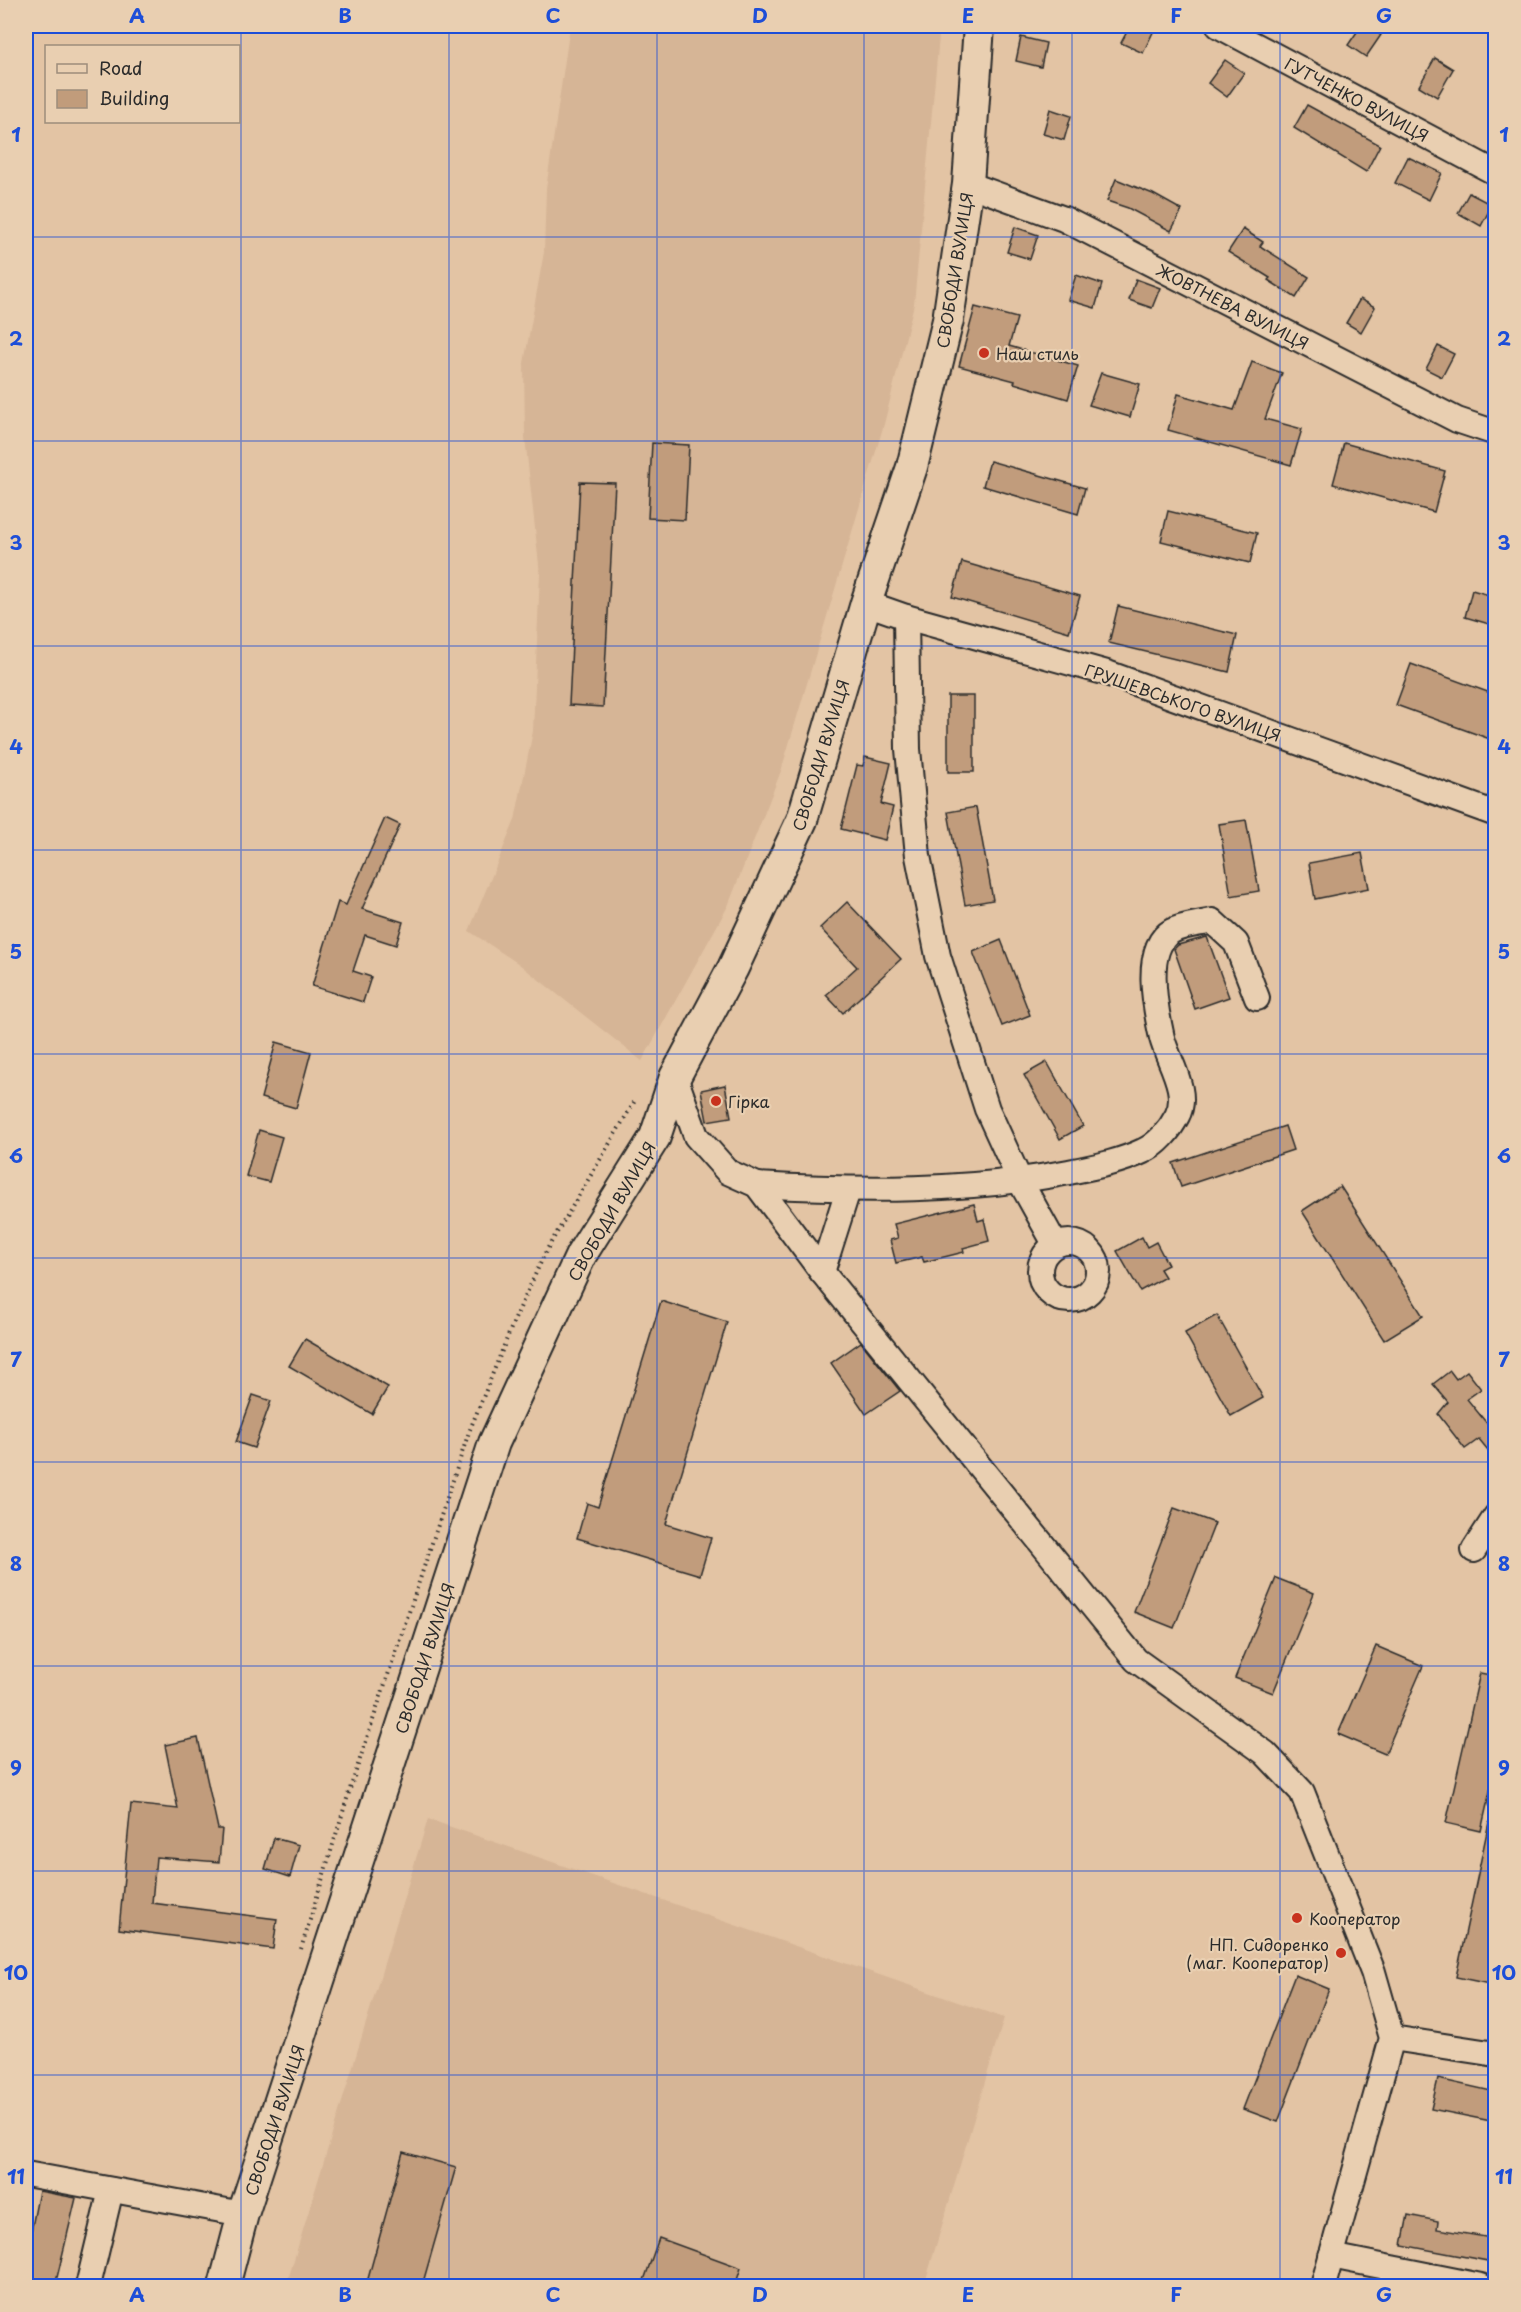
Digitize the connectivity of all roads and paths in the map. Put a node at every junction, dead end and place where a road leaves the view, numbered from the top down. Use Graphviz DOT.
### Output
graph roads {
  1 [pos="979,26"];
  2 [pos="1219,26"];
  3 [pos="1496,173"];
  4 [pos="968,184"];
  5 [pos="1496,433"];
  6 [pos="866,603"];
  7 [pos="906,616"];
  8 [pos="1496,814"];
  9 [pos="1257,999"];
  10 [pos="675,1077"];
  11 [pos="1020,1181"];
  12 [pos="757,1185"];
  13 [pos="848,1190"];
  14 [pos="1055,1244"];
  15 [pos="822,1272"];
  16 [pos="1496,1516"];
  17 [pos="1474,1550"];
  18 [pos="1392,2038"];
  19 [pos="1496,2054"];
  20 [pos="26,2174"];
  21 [pos="111,2190"];
  22 [pos="243,2214"];
  23 [pos="1331,2256"];
  24 [pos="88,2286"];
  25 [pos="224,2286"];
  26 [pos="1323,2286"];
  27 [pos="1481,2286"];
  1 -- 4 [label="main road, СВОБОДИ ВУЛИЦЯ"];
  2 -- 3 [label="street, ГУТЧЕНКО ВУЛИЦЯ"];
  4 -- 5 [label="street, ЖОВТНЕВА ВУЛИЦЯ"];
  4 -- 6 [label="main road, СВОБОДИ ВУЛИЦЯ"];
  6 -- 7 [label="street, ГРУШЕВСЬКОГО ВУЛИЦЯ"];
  6 -- 10 [label="main road, СВОБОДИ ВУЛИЦЯ"];
  7 -- 8 [label="street, ГРУШЕВСЬКОГО ВУЛИЦЯ"];
  7 -- 11 [label="street"];
  9 -- 11 [label="street"];
  10 -- 12 [label="street"];
  10 -- 22 [label="main road, СВОБОДИ ВУЛИЦЯ"];
  11 -- 13 [label="street"];
  11 -- 14 [label="street"];
  12 -- 13 [label="street"];
  12 -- 15 [label="street"];
  13 -- 15 [label="street"];
  15 -- 18 [label="street"];
  16 -- 17 [label="street"];
  18 -- 19 [label="street"];
  18 -- 23 [label="street"];
  20 -- 21 [label="street"];
  21 -- 22 [label="street"];
  21 -- 24 [label="street"];
  22 -- 25 [label="main road, СВОБОДИ ВУЛИЦЯ"];
  23 -- 26 [label="street"];
  23 -- 27 [label="street"];
}
